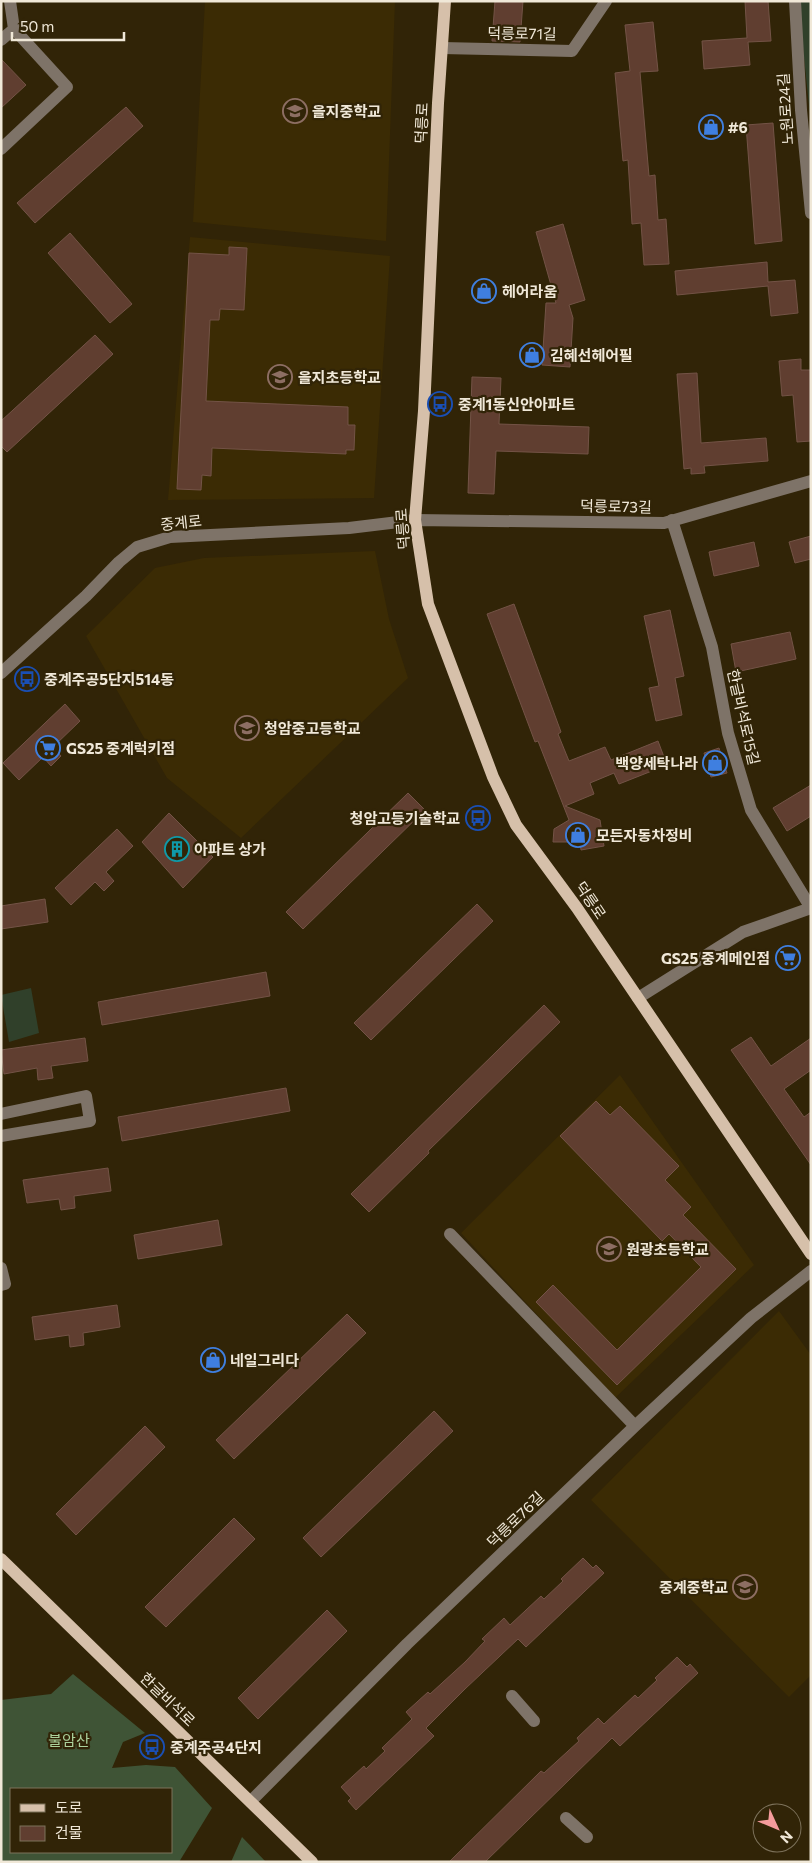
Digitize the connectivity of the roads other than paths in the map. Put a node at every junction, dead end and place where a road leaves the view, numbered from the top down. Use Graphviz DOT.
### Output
graph roads {
  1 [pos="10,1"];
  2 [pos="445,1"];
  3 [pos="606,1"];
  4 [pos="795,1"];
  5 [pos="14,29"];
  6 [pos="1,40"];
  7 [pos="442,48"];
  8 [pos="1,149"];
  9 [pos="811,213"];
  10 [pos="811,481"];
  11 [pos="415,520"];
  12 [pos="672,520"];
  13 [pos="1,673"];
  14 [pos="811,908"];
  15 [pos="638,998"];
  16 [pos="1,1114"];
  17 [pos="1,1136"];
  18 [pos="450,1234"];
  19 [pos="811,1254"];
  20 [pos="1,1268"];
  21 [pos="811,1270"];
  22 [pos="1,1285"];
  23 [pos="635,1426"];
  24 [pos="1,1559"];
  25 [pos="512,1696"];
  26 [pos="534,1722"];
  27 [pos="251,1801"];
  28 [pos="566,1818"];
  29 [pos="587,1837"];
  30 [pos="312,1862"];
  1 -- 5 [label="street"];
  2 -- 7 [label="main road, 덕릉로"];
  3 -- 7 [label="street, 덕릉로71길"];
  4 -- 9 [label="street, 노원로24길"];
  5 -- 6 [label="street"];
  5 -- 8 [label="street"];
  7 -- 11 [label="main road, 덕릉로"];
  10 -- 12 [label="street, 덕릉로73길"];
  11 -- 12 [label="street, 덕릉로73길"];
  11 -- 13 [label="street, 중계로"];
  11 -- 15 [label="main road, 덕릉로"];
  12 -- 14 [label="street, 한글비석로15길"];
  14 -- 15 [label="street"];
  15 -- 19 [label="main road, 덕릉로"];
  16 -- 17 [label="street"];
  18 -- 23 [label="street"];
  20 -- 22 [label="street"];
  21 -- 23 [label="street, 덕릉로76길"];
  23 -- 27 [label="street, 덕릉로76길"];
  24 -- 27 [label="main road, 한글비석로"];
  25 -- 26 [label="street"];
  27 -- 30 [label="main road, 한글비석로"];
  28 -- 29 [label="street"];
}
